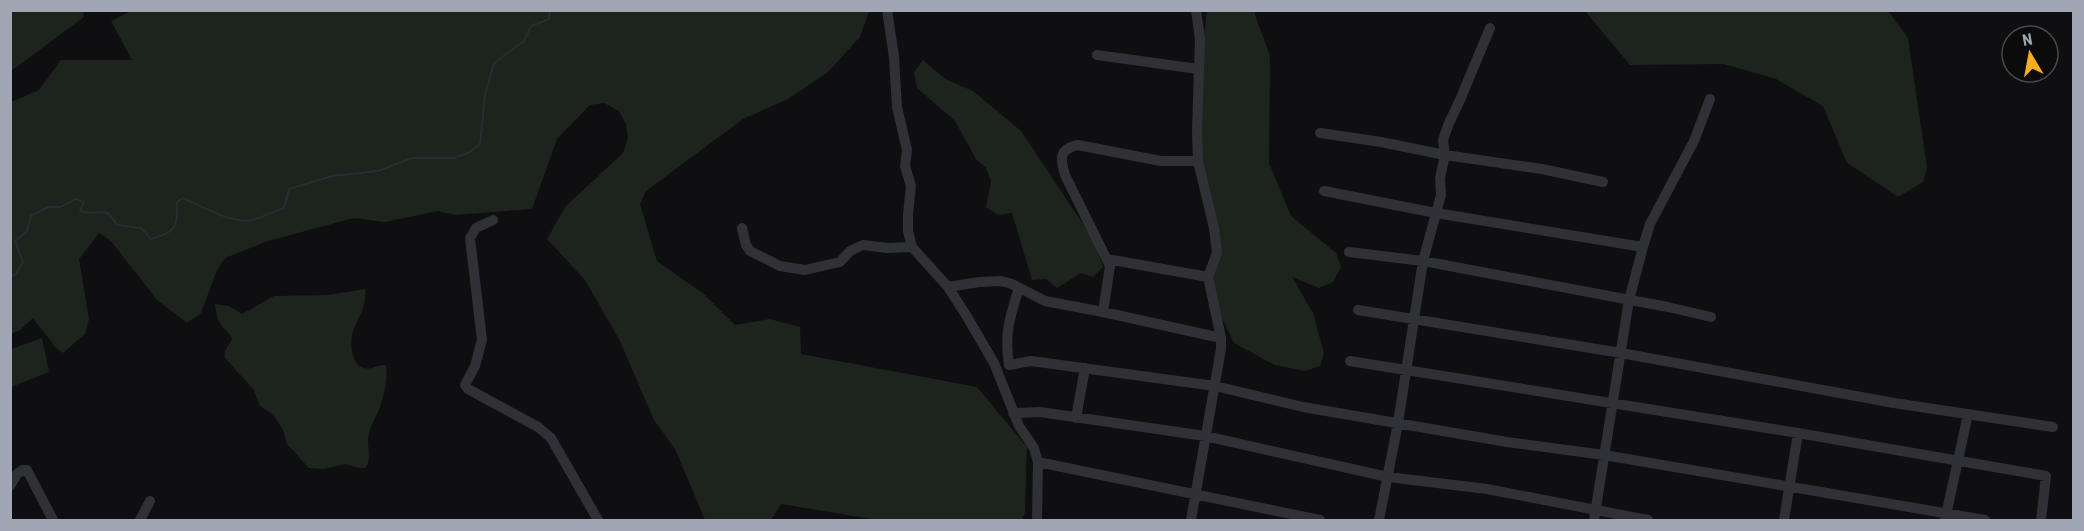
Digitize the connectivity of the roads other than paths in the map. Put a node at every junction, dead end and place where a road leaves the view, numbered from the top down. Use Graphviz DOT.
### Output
graph roads {
  1 [pos="887,10"];
  2 [pos="1196,10"];
  3 [pos="1490,27"];
  4 [pos="1097,56"];
  5 [pos="1198,69"];
  6 [pos="1710,99"];
  7 [pos="1320,133"];
  8 [pos="1445,155"];
  9 [pos="1198,161"];
  10 [pos="1603,182"];
  11 [pos="1324,191"];
  12 [pos="1436,213"];
  13 [pos="493,220"];
  14 [pos="742,228"];
  15 [pos="912,247"];
  16 [pos="1643,247"];
  17 [pos="1349,252"];
  18 [pos="1107,259"];
  19 [pos="1423,261"];
  20 [pos="1208,277"];
  21 [pos="948,287"];
  22 [pos="1019,288"];
  23 [pos="1629,300"];
  24 [pos="1358,310"];
  25 [pos="1103,312"];
  26 [pos="1711,317"];
  27 [pos="1413,320"];
  28 [pos="1221,338"];
  29 [pos="1621,353"];
  30 [pos="1350,361"];
  31 [pos="1009,365"];
  32 [pos="996,368"];
  33 [pos="1085,368"];
  34 [pos="1406,370"];
  35 [pos="1215,386"];
  36 [pos="1611,404"];
  37 [pos="1013,413"];
  38 [pos="1968,414"];
  39 [pos="1076,418"];
  40 [pos="1398,423"];
  41 [pos="2053,427"];
  42 [pos="1798,433"];
  43 [pos="1205,436"];
  44 [pos="1604,455"];
  45 [pos="1038,462"];
  46 [pos="1957,462"];
  47 [pos="1388,477"];
  48 [pos="10,486"];
  49 [pos="1791,486"];
  50 [pos="1196,494"];
  51 [pos="150,501"];
  52 [pos="1595,516"];
  53 [pos="1946,517"];
  54 [pos="53,520"];
  55 [pos="140,520"];
  56 [pos="598,520"];
  57 [pos="1037,520"];
  58 [pos="1191,520"];
  59 [pos="1320,520"];
  60 [pos="1379,520"];
  61 [pos="1648,520"];
  62 [pos="1784,520"];
  63 [pos="1985,520"];
  64 [pos="2042,520"];
  1 -- 15 [label="street"];
  2 -- 5 [label="street"];
  3 -- 8 [label="street"];
  4 -- 5 [label="street"];
  5 -- 9 [label="street"];
  6 -- 16 [label="street"];
  7 -- 8 [label="street"];
  8 -- 10 [label="street"];
  8 -- 12 [label="street"];
  9 -- 18 [label="street"];
  9 -- 20 [label="street"];
  11 -- 12 [label="street"];
  12 -- 16 [label="street"];
  12 -- 19 [label="street"];
  13 -- 56 [label="street"];
  14 -- 15 [label="street"];
  15 -- 21 [label="street"];
  16 -- 23 [label="street"];
  17 -- 19 [label="street"];
  18 -- 20 [label="street"];
  18 -- 25 [label="street"];
  19 -- 23 [label="street"];
  19 -- 27 [label="street"];
  20 -- 28 [label="street"];
  21 -- 22 [label="street"];
  21 -- 32 [label="street"];
  22 -- 25 [label="street"];
  22 -- 31 [label="street"];
  23 -- 26 [label="street"];
  23 -- 29 [label="street"];
  24 -- 27 [label="street"];
  25 -- 28 [label="street"];
  27 -- 29 [label="street"];
  27 -- 34 [label="street"];
  28 -- 35 [label="street"];
  29 -- 36 [label="street"];
  29 -- 38 [label="street"];
  30 -- 34 [label="street"];
  31 -- 32 [label="street"];
  31 -- 33 [label="street"];
  32 -- 37 [label="street"];
  33 -- 35 [label="street"];
  33 -- 39 [label="street"];
  34 -- 36 [label="street"];
  34 -- 40 [label="street"];
  35 -- 40 [label="street"];
  35 -- 43 [label="street"];
  36 -- 42 [label="street"];
  36 -- 44 [label="street"];
  37 -- 39 [label="street"];
  37 -- 45 [label="street"];
  38 -- 41 [label="street"];
  38 -- 46 [label="street"];
  39 -- 43 [label="street"];
  40 -- 44 [label="street"];
  40 -- 47 [label="street"];
  42 -- 46 [label="street"];
  42 -- 49 [label="street"];
  43 -- 47 [label="street"];
  43 -- 50 [label="street"];
  44 -- 49 [label="street"];
  44 -- 52 [label="street"];
  45 -- 50 [label="street"];
  45 -- 57 [label="street"];
  46 -- 53 [label="street"];
  46 -- 64 [label="street"];
  47 -- 52 [label="street"];
  47 -- 60 [label="street"];
  48 -- 54 [label="street"];
  49 -- 53 [label="street"];
  49 -- 62 [label="street"];
  50 -- 58 [label="street"];
  50 -- 59 [label="street"];
  51 -- 55 [label="street"];
  52 -- 61 [label="street"];
  53 -- 63 [label="street"];
}
